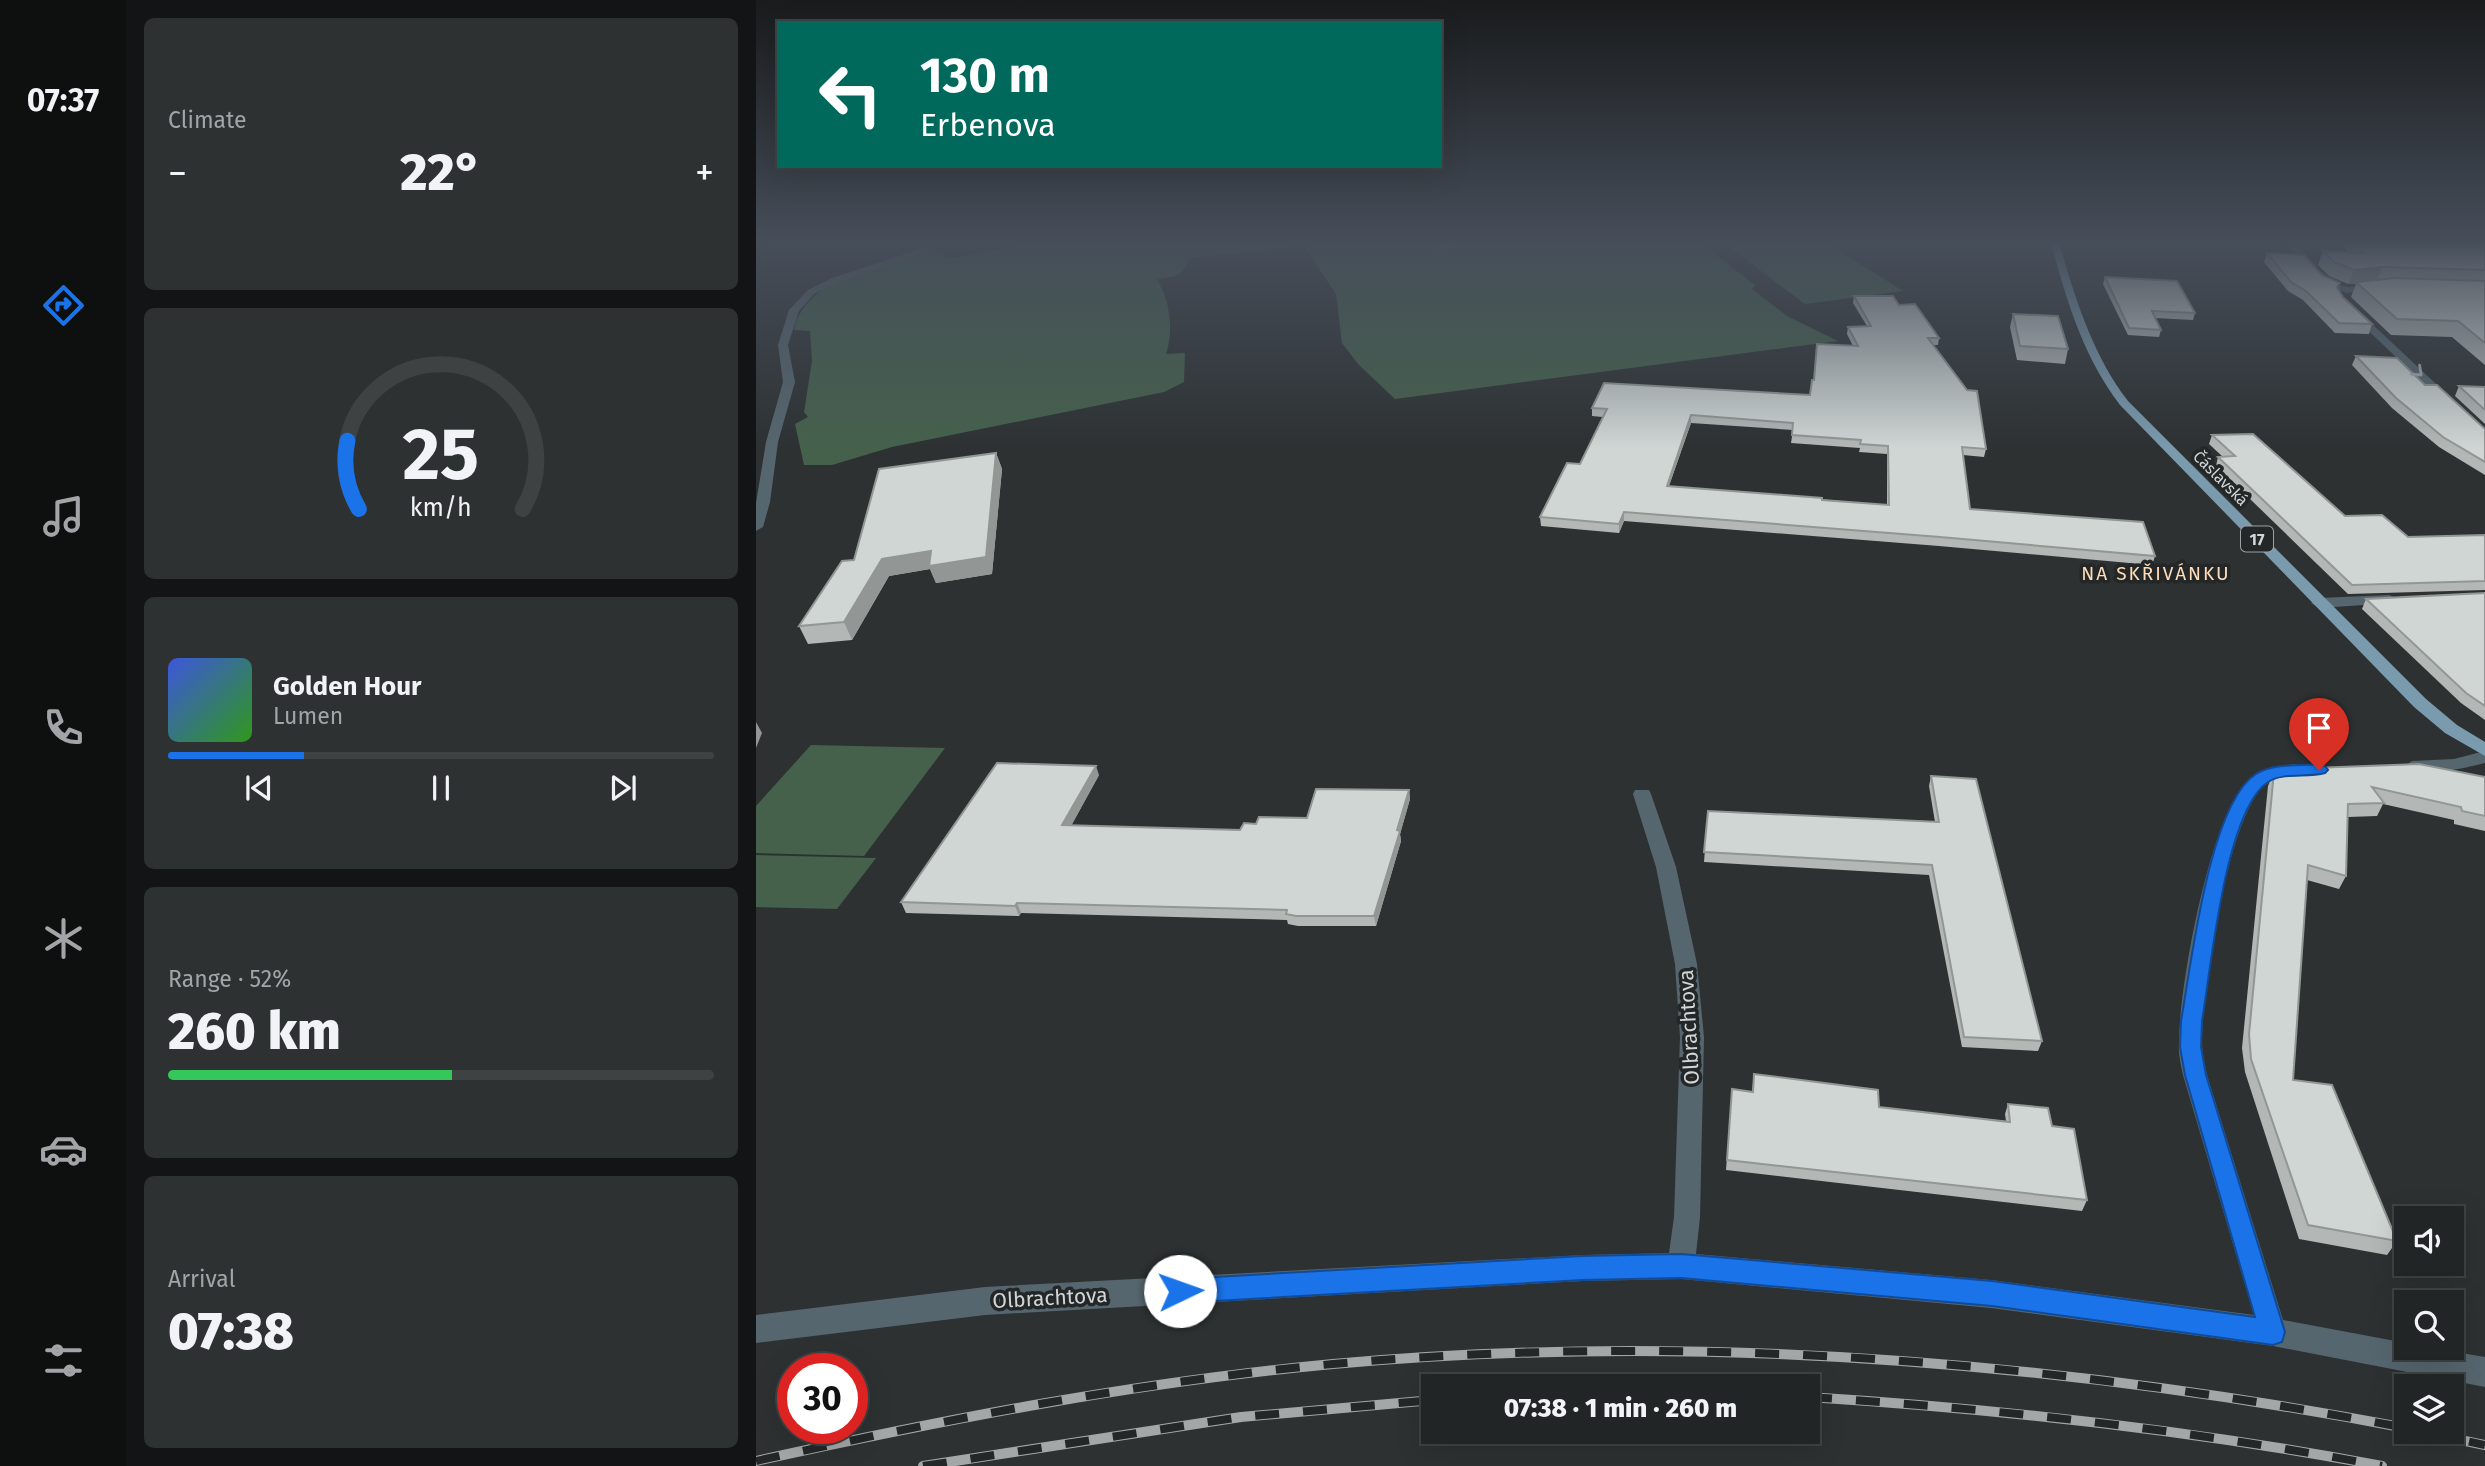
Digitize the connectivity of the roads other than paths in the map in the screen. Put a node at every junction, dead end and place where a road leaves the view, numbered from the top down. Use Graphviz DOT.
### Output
graph roads {
  1 [pos="794,311"];
  2 [pos="2077,311"];
  3 [pos="2354,311"];
  4 [pos="2455,407"];
  5 [pos="756,527"];
  6 [pos="2402,599"];
  7 [pos="2319,603"];
  8 [pos="2485,750"];
  9 [pos="2485,757"];
  10 [pos="2399,768"];
  11 [pos="2309,770"];
  12 [pos="1642,793"];
  13 [pos="1681,1266"];
  14 [pos="756,1329"];
  15 [pos="2273,1332"];
  16 [pos="2485,1372"];
  1 -- 5 [label="street"];
  2 -- 7 [label="main road, Čáslavská / 17"];
  3 -- 4 [label="street, one-way"];
  6 -- 7 [label="street"];
  7 -- 8 [label="main road, Čáslavská / 17"];
  9 -- 10 [label="street"];
  11 -- 15 [label="street"];
  12 -- 13 [label="street, Olbrachtova"];
  13 -- 14 [label="street, Olbrachtova"];
  13 -- 15 [label="street, Olbrachtova"];
  15 -- 16 [label="street, Olbrachtova"];
}
